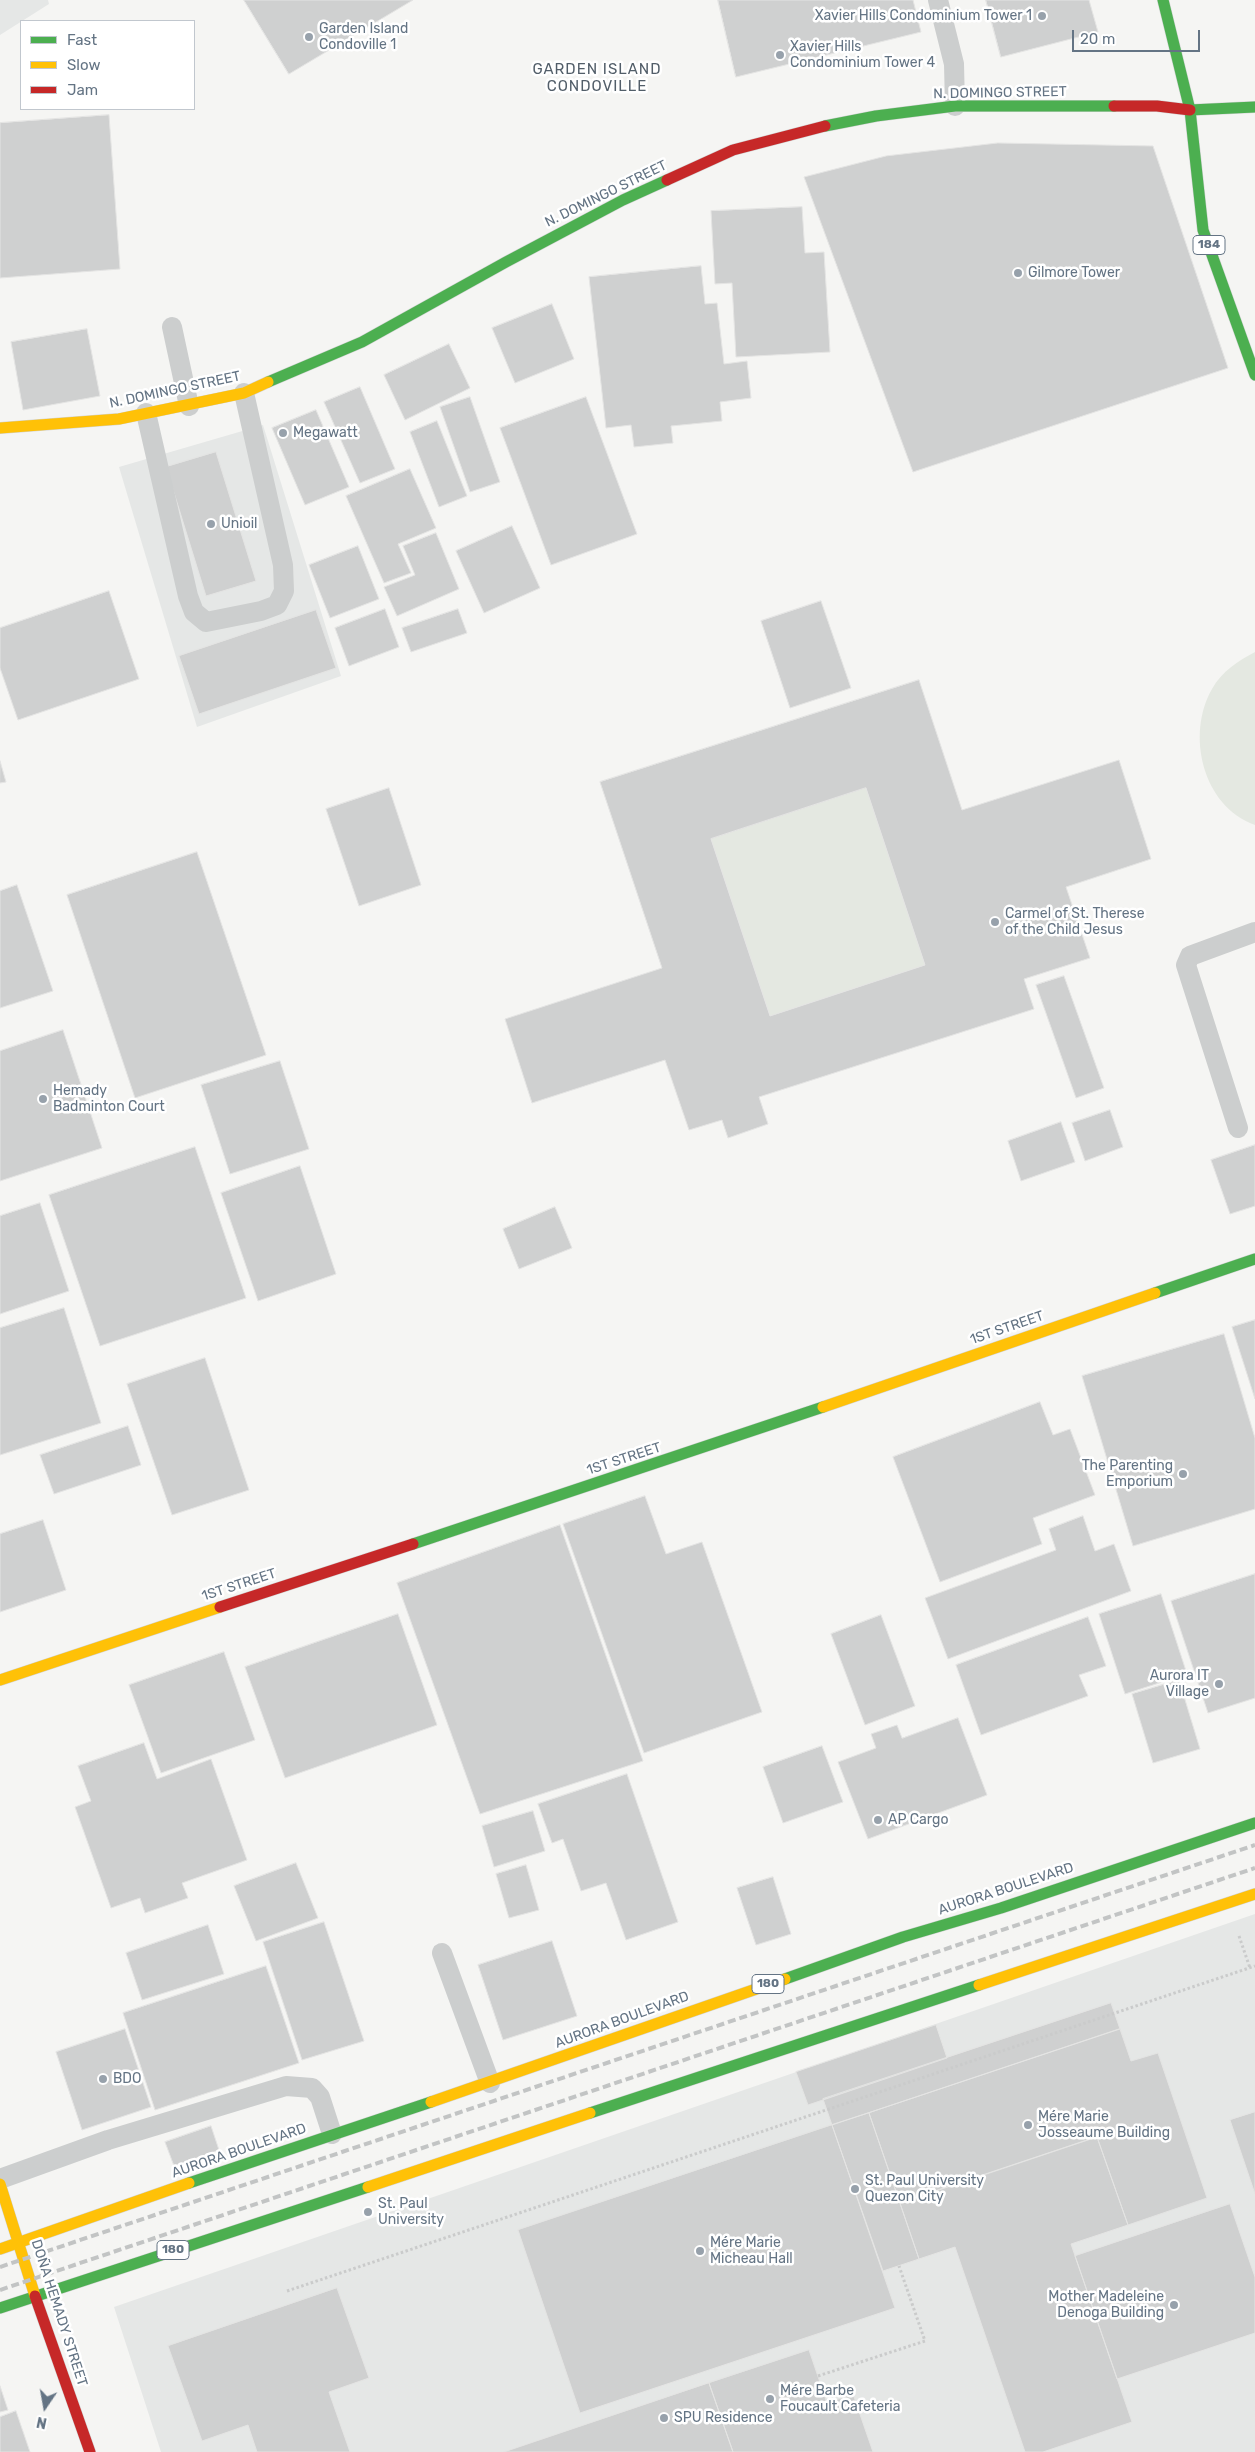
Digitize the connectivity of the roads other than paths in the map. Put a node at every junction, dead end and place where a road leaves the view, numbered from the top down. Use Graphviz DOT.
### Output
graph roads {
  1 [pos="938,0"];
  2 [pos="1163,0"];
  3 [pos="955,106"];
  4 [pos="1255,107"];
  5 [pos="1190,110"];
  6 [pos="172,327"];
  7 [pos="1255,375"];
  8 [pos="244,393"];
  9 [pos="188,406"];
  10 [pos="146,414"];
  11 [pos="0,428"];
  12 [pos="1255,932"];
  13 [pos="1238,1128"];
  14 [pos="1255,1259"];
  15 [pos="0,1680"];
  16 [pos="1255,1823"];
  17 [pos="1255,1894"];
  18 [pos="442,1953"];
  19 [pos="490,2083"];
  20 [pos="332,2134"];
  21 [pos="0,2179"];
  22 [pos="0,2184"];
  23 [pos="20,2242"];
  24 [pos="0,2249"];
  25 [pos="35,2296"];
  26 [pos="0,2308"];
  27 [pos="90,2452"];
  1 -- 3 [label="lane"];
  2 -- 5 [label="main road, 184"];
  3 -- 5 [label="main road, N. DOMINGO STREET"];
  3 -- 8 [label="main road, N. DOMINGO STREET"];
  4 -- 5 [label="main road, N. DOMINGO STREET"];
  5 -- 7 [label="main road, 184"];
  6 -- 9 [label="lane"];
  8 -- 9 [label="main road, N. DOMINGO STREET"];
  8 -- 10 [label="lane"];
  9 -- 10 [label="main road, N. DOMINGO STREET"];
  10 -- 11 [label="main road, N. DOMINGO STREET"];
  12 -- 13 [label="lane"];
  14 -- 15 [label="main road, 1ST STREET"];
  16 -- 19 [label="main road, AURORA BOULEVARD / 180"];
  17 -- 25 [label="main road, 180"];
  18 -- 19 [label="lane"];
  19 -- 20 [label="main road, AURORA BOULEVARD / 180"];
  20 -- 21 [label="lane"];
  20 -- 23 [label="main road, AURORA BOULEVARD / 180"];
  22 -- 23 [label="main road, DOÑA HEMADY STREET"];
  23 -- 24 [label="main road, AURORA BOULEVARD / 180"];
  23 -- 25 [label="main road, DOÑA HEMADY STREET"];
  25 -- 26 [label="main road, 180"];
  25 -- 27 [label="main road, DOÑA HEMADY STREET"];
}
